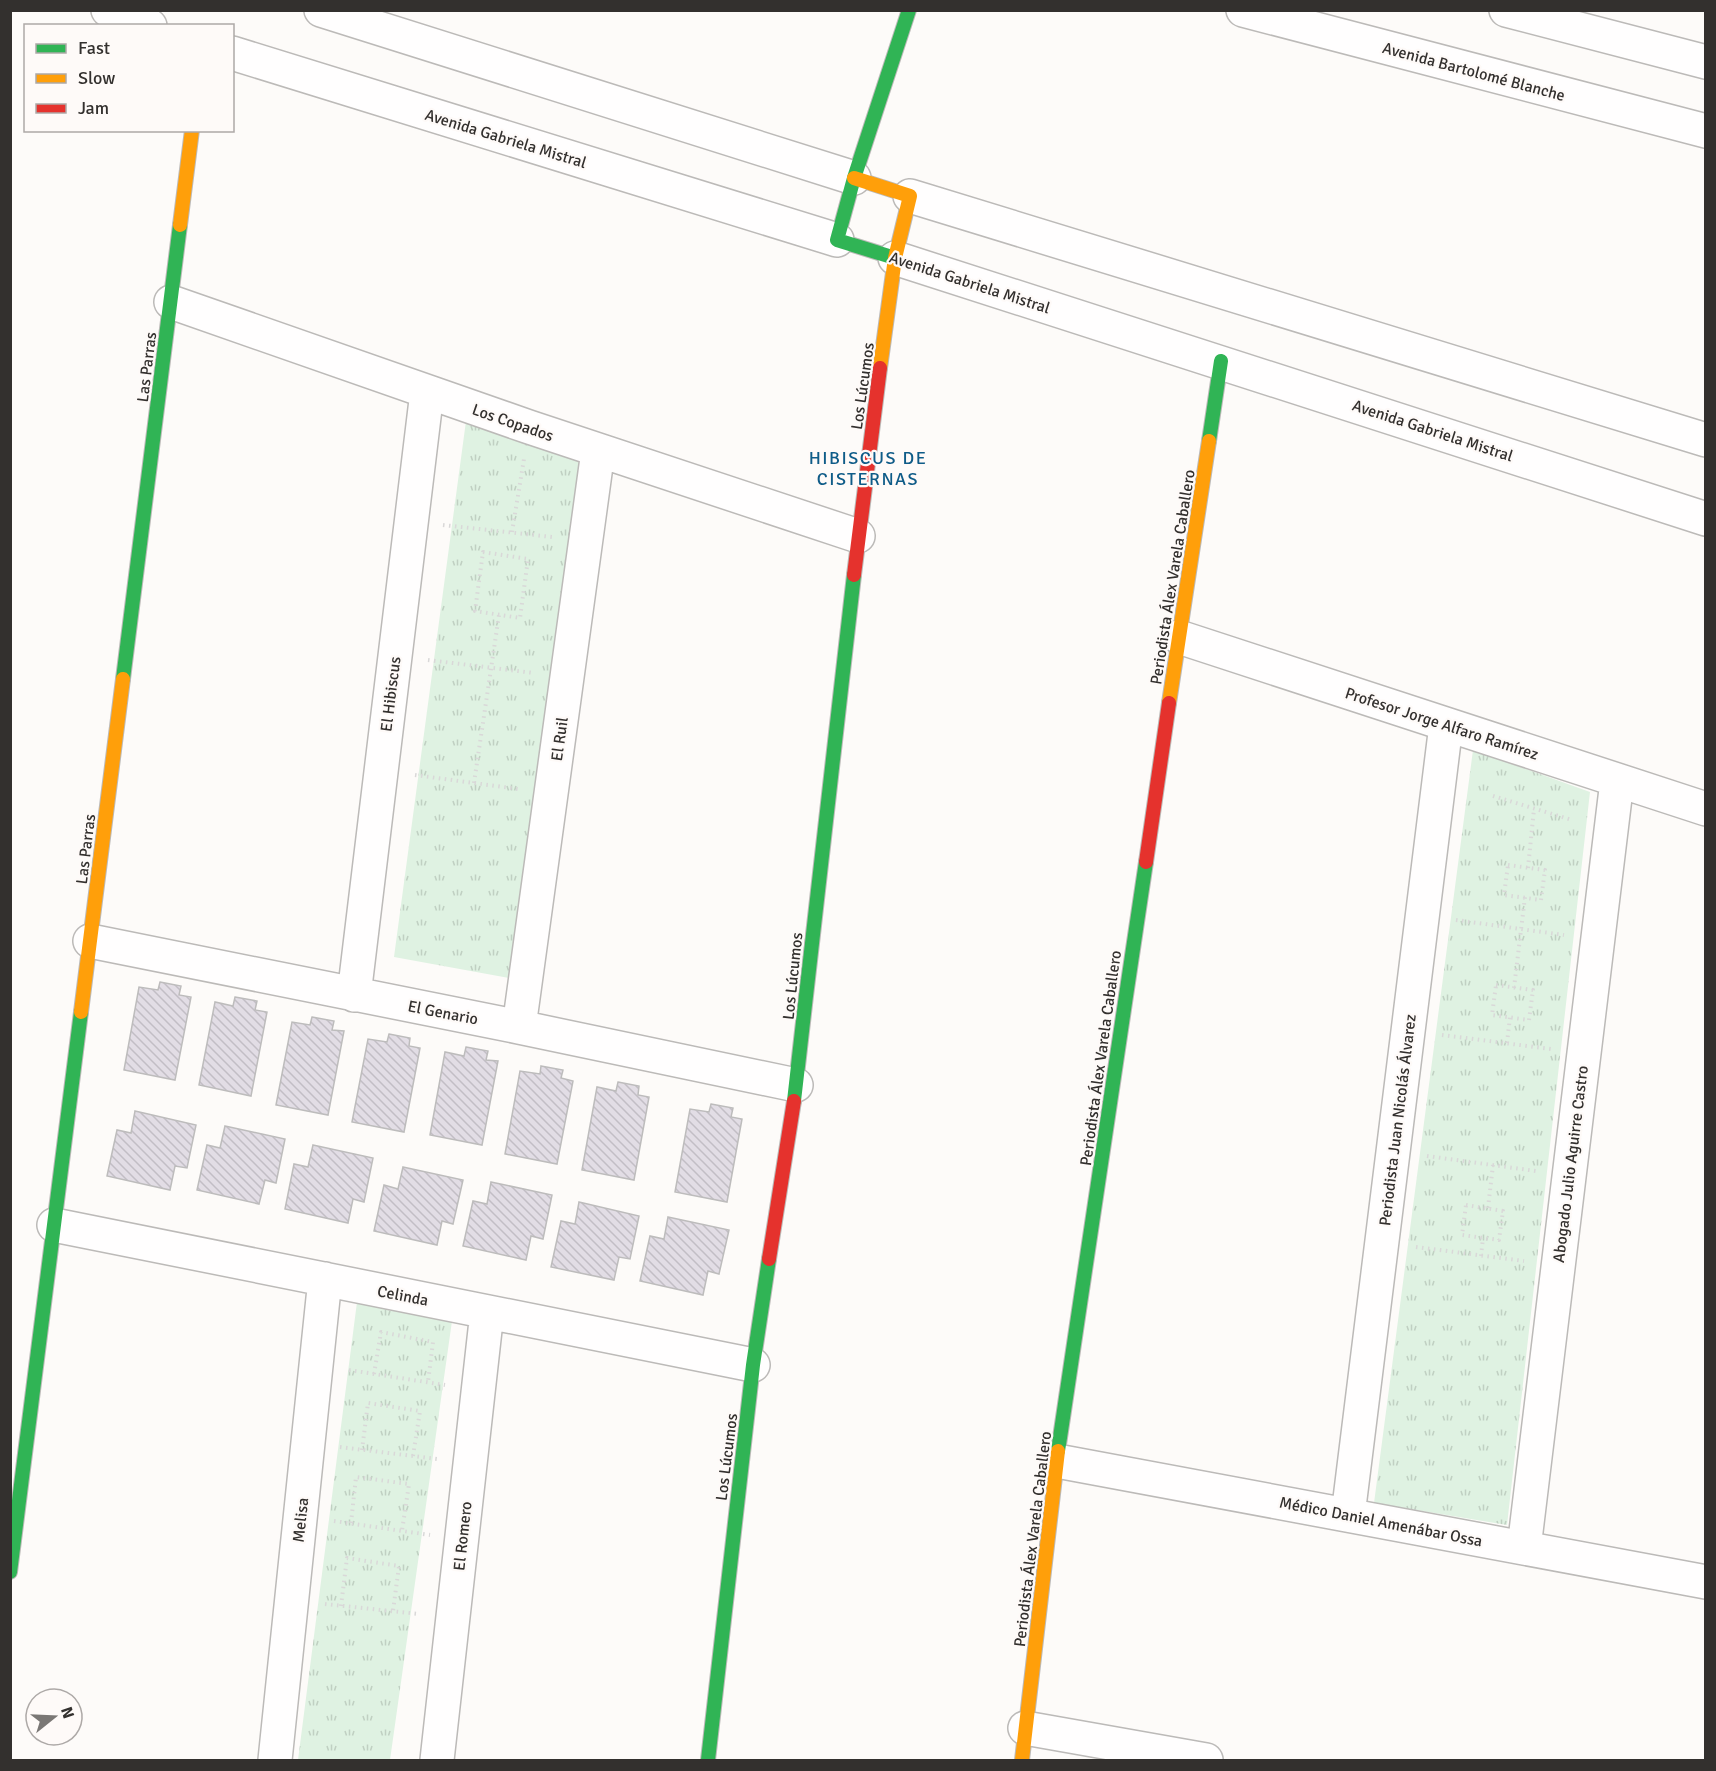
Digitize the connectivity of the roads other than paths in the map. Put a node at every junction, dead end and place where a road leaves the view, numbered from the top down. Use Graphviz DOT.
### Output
graph roads {
  1 [pos="108,10"];
  2 [pos="321,10"];
  3 [pos="909,10"];
  4 [pos="1243,10"];
  5 [pos="1506,10"];
  6 [pos="145,24"];
  7 [pos="234,54"];
  8 [pos="1706,62"];
  9 [pos="1706,131"];
  10 [pos="192,132"];
  11 [pos="854,178"];
  12 [pos="910,196"];
  13 [pos="837,240"];
  14 [pos="895,258"];
  15 [pos="171,302"];
  16 [pos="1221,361"];
  17 [pos="427,392"];
  18 [pos="1706,440"];
  19 [pos="598,451"];
  20 [pos="1706,519"];
  21 [pos="858,536"];
  22 [pos="1179,637"];
  23 [pos="1446,724"];
  24 [pos="1617,781"];
  25 [pos="1706,809"];
  26 [pos="90,941"];
  27 [pos="354,995"];
  28 [pos="519,1027"];
  29 [pos="796,1085"];
  30 [pos="54,1225"];
  31 [pos="325,1279"];
  32 [pos="487,1312"];
  33 [pos="753,1365"];
  34 [pos="1057,1461"];
  35 [pos="1348,1515"];
  36 [pos="1524,1548"];
  37 [pos="10,1572"];
  38 [pos="1706,1582"];
  39 [pos="1025,1728"];
  40 [pos="275,1761"];
  41 [pos="437,1761"];
  42 [pos="708,1761"];
  43 [pos="1022,1761"];
  44 [pos="1206,1761"];
  1 -- 6 [label="street"];
  2 -- 11 [label="street"];
  3 -- 11 [label="street"];
  4 -- 9 [label="street, Avenida Bartolomé Blanche"];
  5 -- 8 [label="street"];
  7 -- 13 [label="street, Avenida Gabriela Mistral"];
  10 -- 15 [label="street, Las Parras"];
  11 -- 12 [label="street"];
  11 -- 13 [label="street"];
  12 -- 14 [label="street, Los Lúcumos"];
  12 -- 18 [label="street"];
  13 -- 14 [label="street, Avenida Gabriela Mistral"];
  14 -- 16 [label="street, Avenida Gabriela Mistral"];
  14 -- 21 [label="street, Los Lúcumos"];
  15 -- 17 [label="street, Los Copados"];
  15 -- 26 [label="street, Las Parras"];
  16 -- 20 [label="street, Avenida Gabriela Mistral"];
  16 -- 22 [label="street, Periodista Álex Varela Caballero"];
  17 -- 19 [label="street, Los Copados"];
  17 -- 27 [label="street, El Hibiscus"];
  19 -- 21 [label="street, Los Copados"];
  19 -- 28 [label="street, El Ruil"];
  21 -- 29 [label="street, Los Lúcumos"];
  22 -- 23 [label="street, Profesor Jorge Alfaro Ramírez"];
  22 -- 34 [label="street, Periodista Álex Varela Caballero"];
  23 -- 24 [label="street, Profesor Jorge Alfaro Ramírez"];
  23 -- 35 [label="street, Periodista Juan Nicolás Álvarez"];
  24 -- 25 [label="street, Profesor Jorge Alfaro Ramírez"];
  24 -- 36 [label="street, Abogado Julio Aguirre Castro"];
  26 -- 27 [label="street, El Genario"];
  26 -- 30 [label="street, Las Parras"];
  27 -- 28 [label="street, El Genario"];
  28 -- 29 [label="street, El Genario"];
  29 -- 33 [label="street, Los Lúcumos"];
  30 -- 31 [label="street, Celinda"];
  30 -- 37 [label="street, Las Parras"];
  31 -- 32 [label="street, Celinda"];
  31 -- 40 [label="street, Melisa"];
  32 -- 33 [label="street, Celinda"];
  32 -- 41 [label="street, El Romero"];
  33 -- 42 [label="street, Los Lúcumos"];
  34 -- 35 [label="street, Médico Daniel Amenábar Ossa"];
  34 -- 39 [label="street, Periodista Álex Varela Caballero"];
  35 -- 36 [label="street, Médico Daniel Amenábar Ossa"];
  36 -- 38 [label="street, Médico Daniel Amenábar Ossa"];
  39 -- 43 [label="street, Periodista Álex Varela Caballero"];
  39 -- 44 [label="street"];
}
